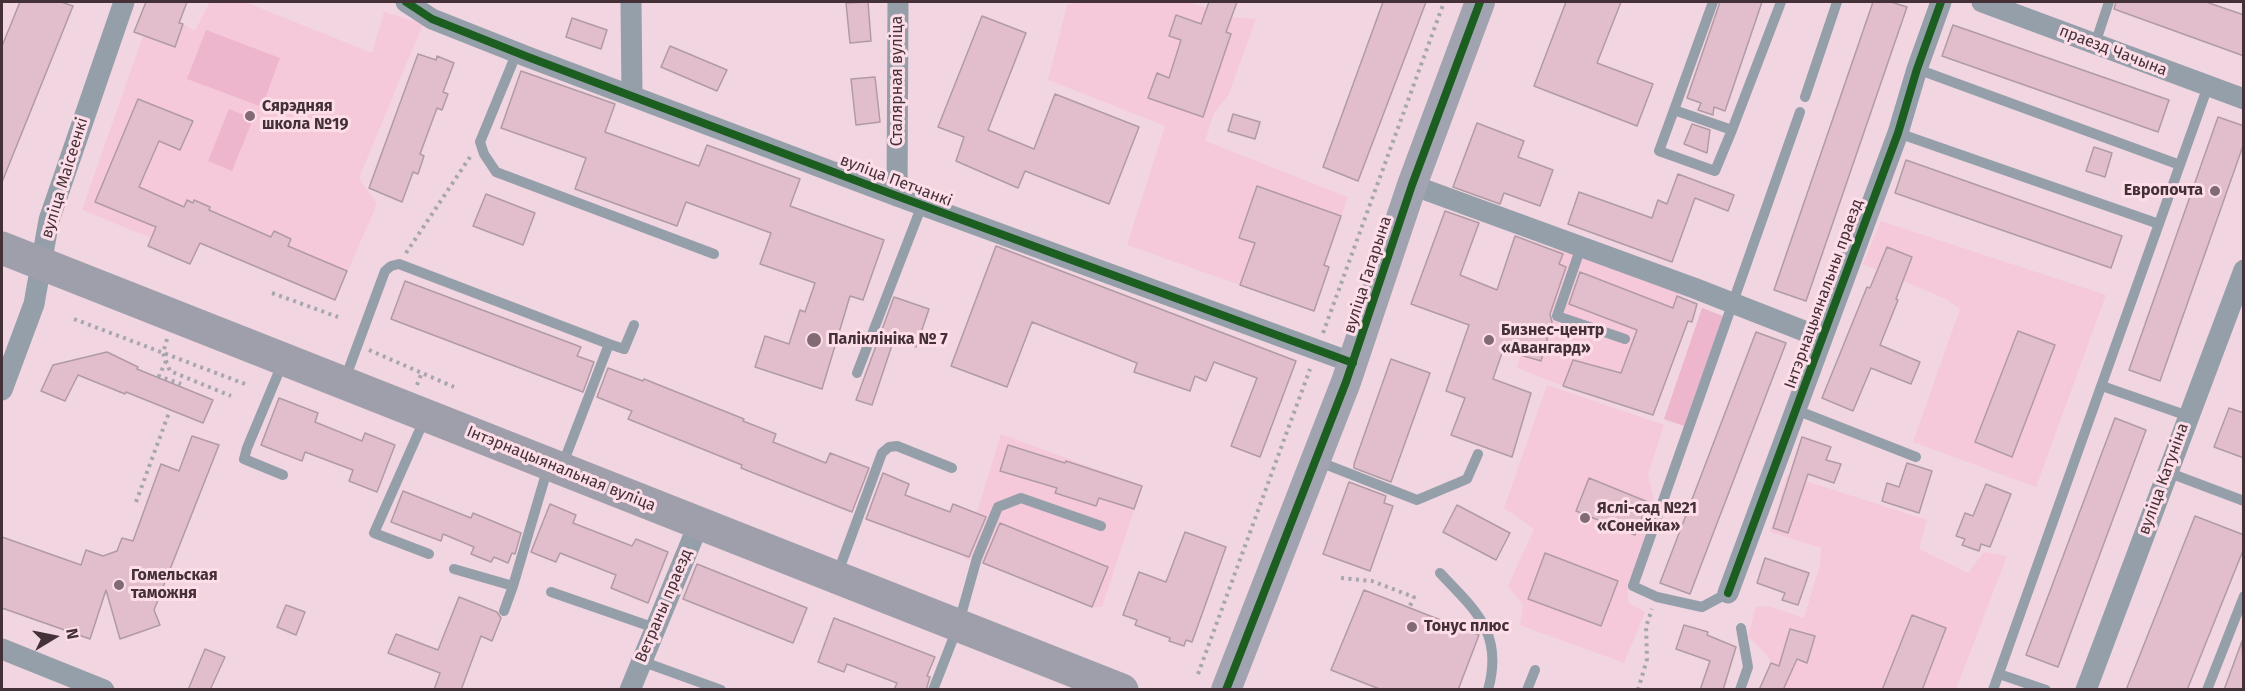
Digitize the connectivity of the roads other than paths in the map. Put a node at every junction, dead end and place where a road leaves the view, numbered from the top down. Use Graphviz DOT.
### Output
graph roads {
  1 [pos="124,2"];
  2 [pos="406,2"];
  3 [pos="631,2"];
  4 [pos="898,2"];
  5 [pos="1480,2"];
  6 [pos="1713,2"];
  7 [pos="1781,2"];
  8 [pos="1837,2"];
  9 [pos="1941,2"];
  10 [pos="1982,2"];
  11 [pos="2109,2"];
  12 [pos="2095,44"];
  13 [pos="517,52"];
  14 [pos="1917,69"];
  15 [pos="2208,86"];
  16 [pos="632,94"];
  17 [pos="1805,97"];
  18 [pos="2244,99"];
  19 [pos="1674,110"];
  20 [pos="1800,112"];
  21 [pos="1732,130"];
  22 [pos="1898,133"];
  23 [pos="2180,165"];
  24 [pos="1412,185"];
  25 [pos="897,196"];
  26 [pos="922,205"];
  27 [pos="2159,224"];
  28 [pos="1581,247"];
  29 [pos="2,248"];
  30 [pos="714,254"];
  31 [pos="40,263"];
  32 [pos="2244,270"];
  33 [pos="1734,303"];
  34 [pos="634,325"];
  35 [pos="1822,338"];
  36 [pos="1625,339"];
  37 [pos="609,344"];
  38 [pos="284,359"];
  39 [pos="1353,363"];
  40 [pos="857,373"];
  41 [pos="344,382"];
  42 [pos="2102,386"];
  43 [pos="2,390"];
  44 [pos="1796,410"];
  45 [pos="426,415"];
  46 [pos="2188,416"];
  47 [pos="1478,454"];
  48 [pos="1916,457"];
  49 [pos="1316,461"];
  50 [pos="555,466"];
  51 [pos="952,468"];
  52 [pos="2167,472"];
  53 [pos="283,475"];
  54 [pos="2244,501"];
  55 [pos="699,523"];
  56 [pos="1101,526"];
  57 [pos="429,554"];
  58 [pos="454,569"];
  59 [pos="1440,573"];
  60 [pos="836,578"];
  61 [pos="513,586"];
  62 [pos="551,592"];
  63 [pos="1728,593"];
  64 [pos="2244,596"];
  65 [pos="504,611"];
  66 [pos="958,626"];
  67 [pos="655,628"];
  68 [pos="1741,628"];
  69 [pos="2,649"];
  70 [pos="641,661"];
  71 [pos="1535,670"];
  72 [pos="1999,674"];
  73 [pos="104,690"];
  74 [pos="630,690"];
  75 [pos="721,690"];
  76 [pos="933,690"];
  77 [pos="1122,690"];
  78 [pos="1226,690"];
  79 [pos="1488,690"];
  80 [pos="1527,690"];
  81 [pos="1740,690"];
  82 [pos="1993,690"];
  83 [pos="2046,690"];
  84 [pos="2086,690"];
  85 [pos="2207,690"];
  1 -- 31 [label="street, вуліца Маісеенкі"];
  2 -- 13 [label="street, вуліца Петчанкі"];
  3 -- 16 [label="street"];
  4 -- 25 [label="street, Сталярная вуліца"];
  5 -- 24 [label="street, вуліца Гагарына"];
  6 -- 19 [label="lane"];
  7 -- 21 [label="lane"];
  8 -- 17 [label="lane"];
  9 -- 14 [label="street, Інтэрнацыянальны праезд"];
  10 -- 12 [label="street, праезд Чачына"];
  11 -- 12 [label="lane"];
  12 -- 15 [label="street, праезд Чачына"];
  13 -- 16 [label="street, вуліца Петчанкі"];
  13 -- 30 [label="lane"];
  14 -- 22 [label="street, Інтэрнацыянальны праезд"];
  14 -- 23 [label="lane"];
  15 -- 18 [label="street, праезд Чачына"];
  15 -- 23 [label="lane"];
  16 -- 25 [label="street, вуліца Петчанкі"];
  19 -- 21 [label="lane"];
  19 -- 21 [label="lane"];
  20 -- 33 [label="lane"];
  22 -- 27 [label="lane"];
  22 -- 35 [label="street, Інтэрнацыянальны праезд"];
  23 -- 27 [label="lane"];
  24 -- 28 [label="street, Інтэрнацыянальны праезд"];
  24 -- 39 [label="street, вуліца Гагарына"];
  25 -- 26 [label="street, вуліца Петчанкі"];
  26 -- 39 [label="street, вуліца Петчанкі"];
  26 -- 40 [label="lane"];
  27 -- 42 [label="lane"];
  28 -- 33 [label="street, Інтэрнацыянальны праезд"];
  28 -- 36 [label="lane"];
  29 -- 31 [label="main road, Інтэрнацыянальная вуліца"];
  31 -- 38 [label="main road, Інтэрнацыянальная вуліца"];
  31 -- 43 [label="street, вуліца Маісеенкі"];
  32 -- 46 [label="street, вуліца Катуніна"];
  33 -- 35 [label="street, Інтэрнацыянальны праезд"];
  33 -- 63 [label="lane"];
  34 -- 37 [label="lane"];
  35 -- 44 [label="street, Інтэрнацыянальны праезд"];
  37 -- 41 [label="lane"];
  37 -- 50 [label="lane"];
  38 -- 41 [label="main road, Інтэрнацыянальная вуліца"];
  38 -- 53 [label="lane"];
  39 -- 49 [label="street, вуліца Гагарына"];
  41 -- 45 [label="main road, Інтэрнацыянальная вуліца"];
  42 -- 46 [label="lane"];
  42 -- 72 [label="lane"];
  44 -- 48 [label="lane"];
  44 -- 63 [label="street, Інтэрнацыянальны праезд"];
  45 -- 50 [label="main road, Інтэрнацыянальная вуліца"];
  45 -- 57 [label="lane"];
  46 -- 52 [label="street, вуліца Катуніна"];
  47 -- 49 [label="lane"];
  49 -- 78 [label="street, вуліца Гагарына"];
  50 -- 55 [label="main road, Інтэрнацыянальная вуліца"];
  50 -- 61 [label="lane"];
  51 -- 60 [label="lane"];
  52 -- 54 [label="lane"];
  52 -- 84 [label="street, вуліца Катуніна"];
  55 -- 60 [label="main road, Інтэрнацыянальная вуліца"];
  55 -- 67 [label="street, Ветраны праезд"];
  56 -- 66 [label="lane"];
  58 -- 61 [label="lane"];
  59 -- 79 [label="lane"];
  60 -- 66 [label="main road, Інтэрнацыянальная вуліца"];
  61 -- 65 [label="lane"];
  62 -- 67 [label="lane"];
  64 -- 85 [label="lane"];
  66 -- 76 [label="lane"];
  66 -- 77 [label="main road, Інтэрнацыянальная вуліца"];
  67 -- 70 [label="street, Ветраны праезд"];
  68 -- 81 [label="lane"];
  69 -- 73 [label="street"];
  70 -- 74 [label="street, Ветраны праезд"];
  70 -- 75 [label="lane"];
  71 -- 80 [label="lane"];
  72 -- 82 [label="lane"];
  72 -- 83 [label="lane"];
}
